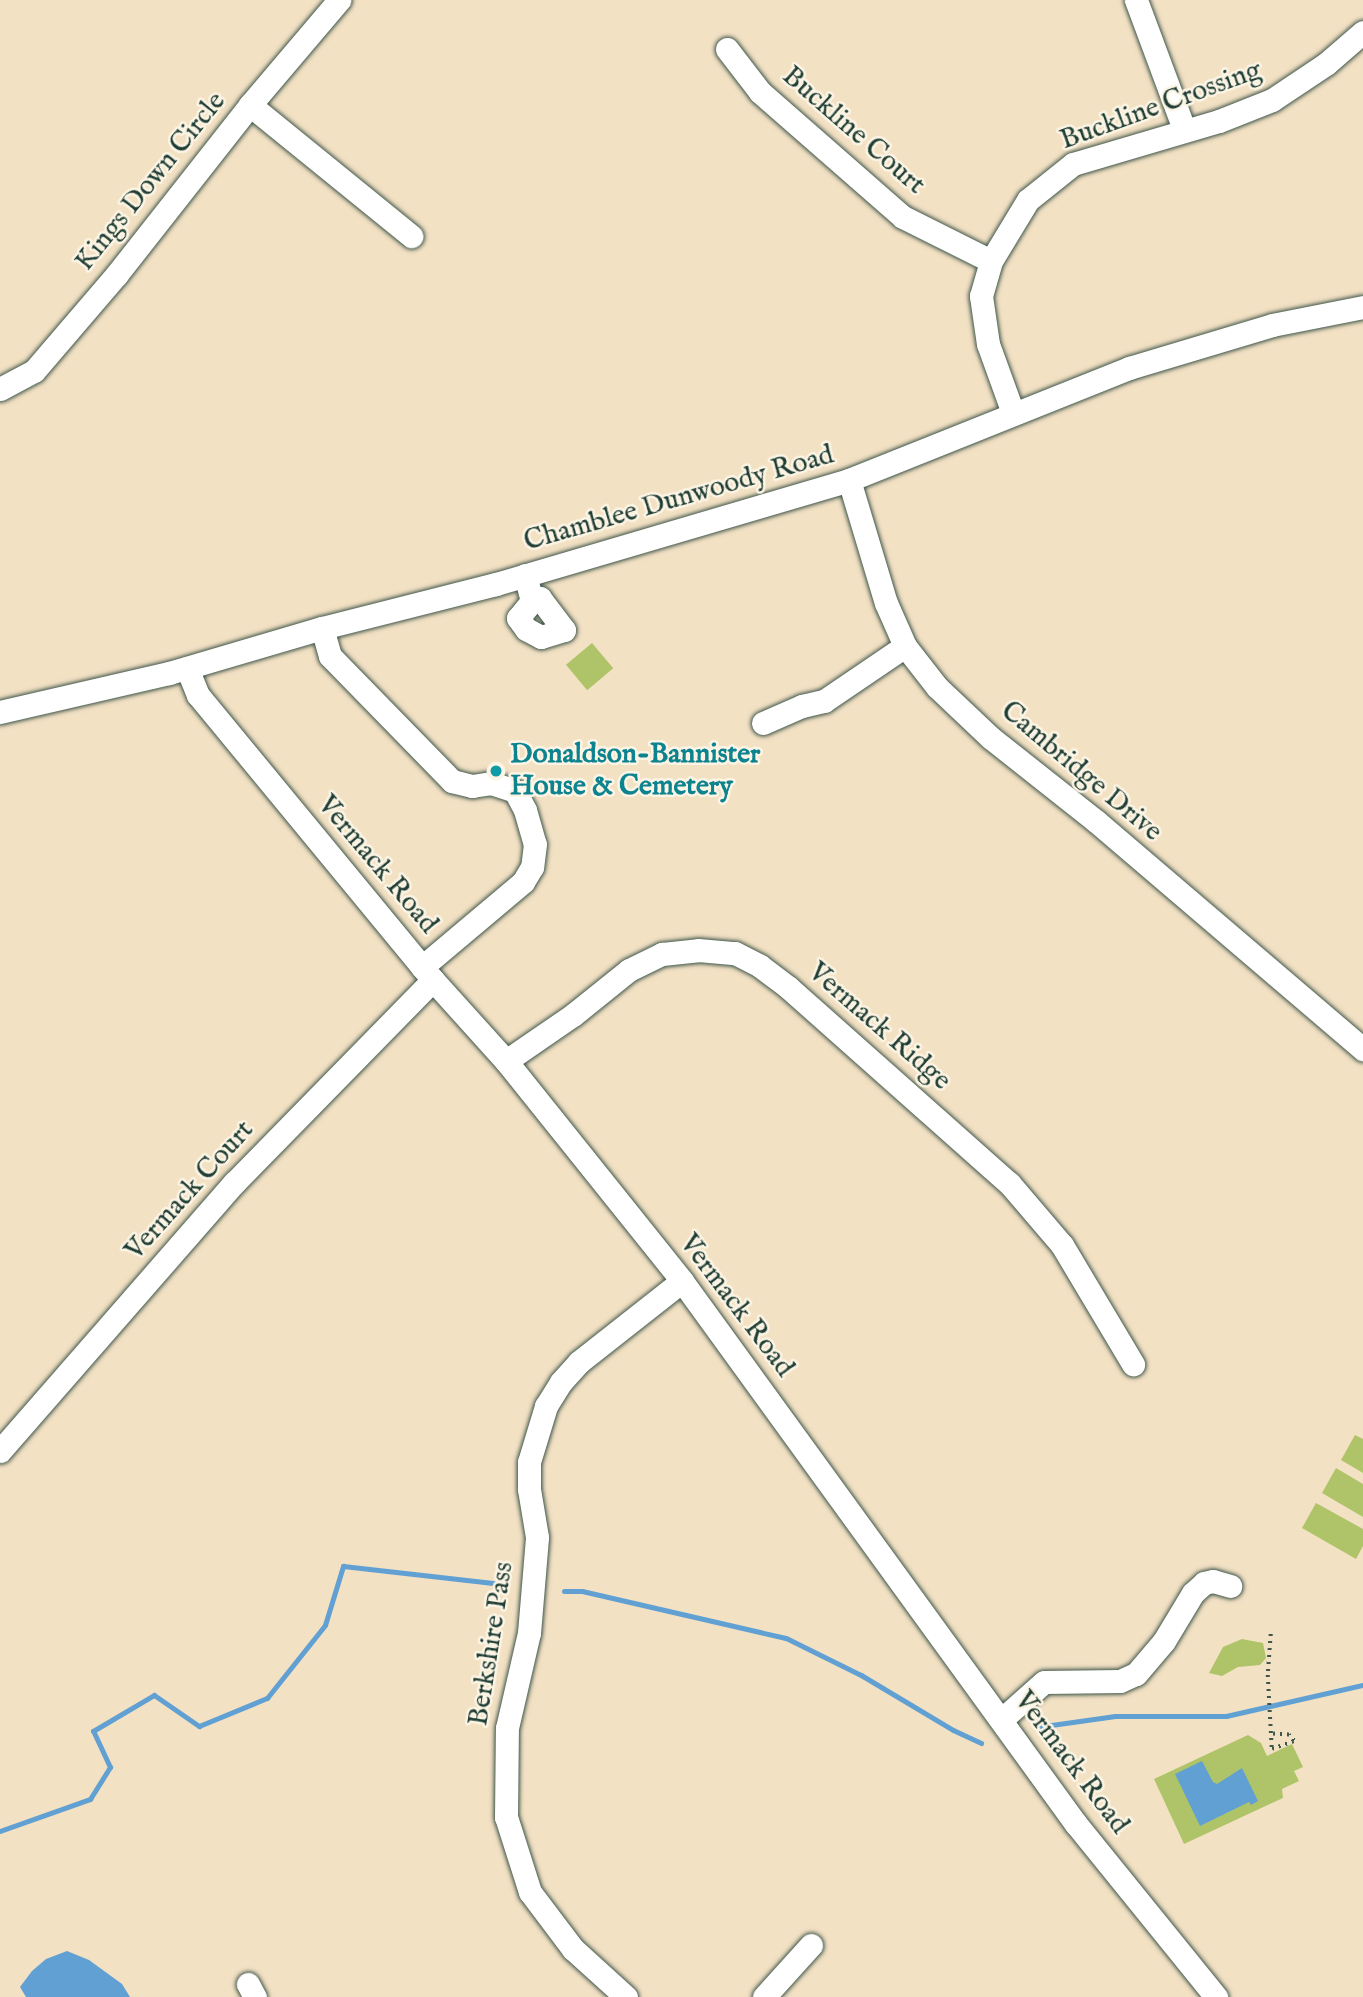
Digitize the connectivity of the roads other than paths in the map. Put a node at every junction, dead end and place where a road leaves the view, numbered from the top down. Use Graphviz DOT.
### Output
graph roads {
  1 [pos="339,0"];
  2 [pos="1136,0"];
  3 [pos="1363,32"];
  4 [pos="727,49"];
  5 [pos="250,105"];
  6 [pos="1184,129"];
  7 [pos="411,236"];
  8 [pos="991,261"];
  9 [pos="1361,314"];
  10 [pos="0,389"];
  11 [pos="1013,413"];
  12 [pos="849,480"];
  13 [pos="525,575"];
  14 [pos="532,601"];
  15 [pos="321,628"];
  16 [pos="905,646"];
  17 [pos="187,668"];
  18 [pos="0,712"];
  19 [pos="763,723"];
  20 [pos="427,973"];
  21 [pos="1363,1049"];
  22 [pos="506,1061"];
  23 [pos="682,1281"];
  24 [pos="1133,1364"];
  25 [pos="0,1451"];
  26 [pos="1230,1586"];
  27 [pos="1001,1720"];
  28 [pos="811,1945"];
  29 [pos="626,1997"];
  30 [pos="764,1997"];
  31 [pos="1216,1997"];
  1 -- 5 [label="street, Kings Down Circle"];
  2 -- 6 [label="street"];
  3 -- 6 [label="street, Buckline Crossing"];
  4 -- 8 [label="street, Buckline Court"];
  5 -- 7 [label="street"];
  5 -- 10 [label="street, Kings Down Circle"];
  6 -- 8 [label="street, Buckline Crossing"];
  8 -- 11 [label="street, Buckline Crossing"];
  9 -- 11 [label="street, Chamblee Dunwoody Road"];
  11 -- 12 [label="street, Chamblee Dunwoody Road"];
  12 -- 13 [label="street, Chamblee Dunwoody Road"];
  12 -- 16 [label="street, Cambridge Drive"];
  13 -- 14 [label="street"];
  13 -- 15 [label="street, Chamblee Dunwoody Road"];
  15 -- 17 [label="street, Chamblee Dunwoody Road"];
  15 -- 20 [label="street, Vermack Court"];
  16 -- 19 [label="street"];
  16 -- 21 [label="street, Cambridge Drive"];
  17 -- 18 [label="street, Chamblee Dunwoody Road"];
  17 -- 20 [label="street, Vermack Road"];
  20 -- 22 [label="street, Vermack Road"];
  20 -- 25 [label="street, Vermack Court"];
  22 -- 23 [label="street, Vermack Road"];
  22 -- 24 [label="street, Vermack Ridge"];
  23 -- 27 [label="street, Vermack Road"];
  23 -- 29 [label="street, Berkshire Pass"];
  26 -- 27 [label="street"];
  27 -- 31 [label="street, Vermack Road"];
  28 -- 30 [label="street"];
}
